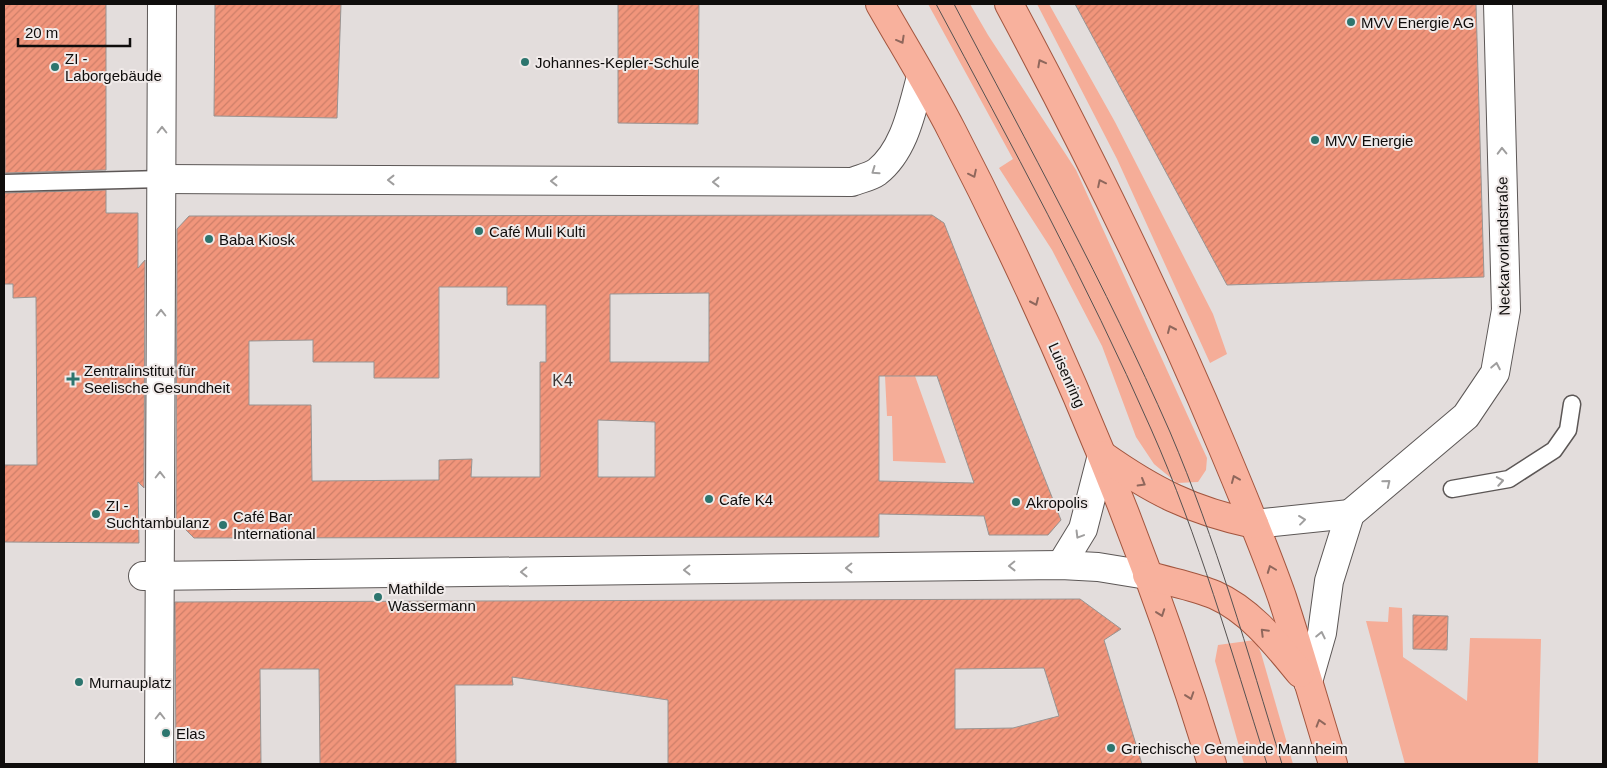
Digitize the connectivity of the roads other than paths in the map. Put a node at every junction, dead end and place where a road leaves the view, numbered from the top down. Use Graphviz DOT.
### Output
graph roads {
  1 [pos="162,4"];
  2 [pos="880,4"];
  3 [pos="1010,4"];
  4 [pos="1498,4"];
  5 [pos="921,77"];
  6 [pos="162,179"];
  7 [pos="4,183"];
  8 [pos="1572,404"];
  9 [pos="1102,455"];
  10 [pos="1452,489"];
  11 [pos="1350,514"];
  12 [pos="1254,524"];
  13 [pos="1061,566"];
  14 [pos="1147,575"];
  15 [pos="152,576"];
  16 [pos="1308,682"];
  17 [pos="160,764"];
  18 [pos="1212,764"];
  19 [pos="1333,764"];
  6 -- 1 [label="street, one-way"];
  2 -- 5 [label="main road, Luisenring, one-way"];
  12 -- 3 [label="main road, one-way"];
  11 -- 4 [label="street, Neckarvorlandstraße, one-way"];
  5 -- 6 [label="street, one-way"];
  5 -- 9 [label="main road, Luisenring, one-way"];
  6 -- 7 [label="lane"];
  15 -- 6 [label="street, one-way"];
  10 -- 8 [label="lane, one-way"];
  9 -- 12 [label="main road, one-way"];
  9 -- 13 [label="street, one-way"];
  9 -- 14 [label="main road, Luisenring"];
  12 -- 11 [label="street, one-way"];
  16 -- 11 [label="street, one-way"];
  16 -- 12 [label="main road, one-way"];
  13 -- 14 [label="street"];
  13 -- 15 [label="street, one-way"];
  16 -- 14 [label="main road, one-way"];
  14 -- 18 [label="main road, Luisenring, one-way"];
  17 -- 15 [label="street, one-way"];
  19 -- 16 [label="main road, one-way"];
}
